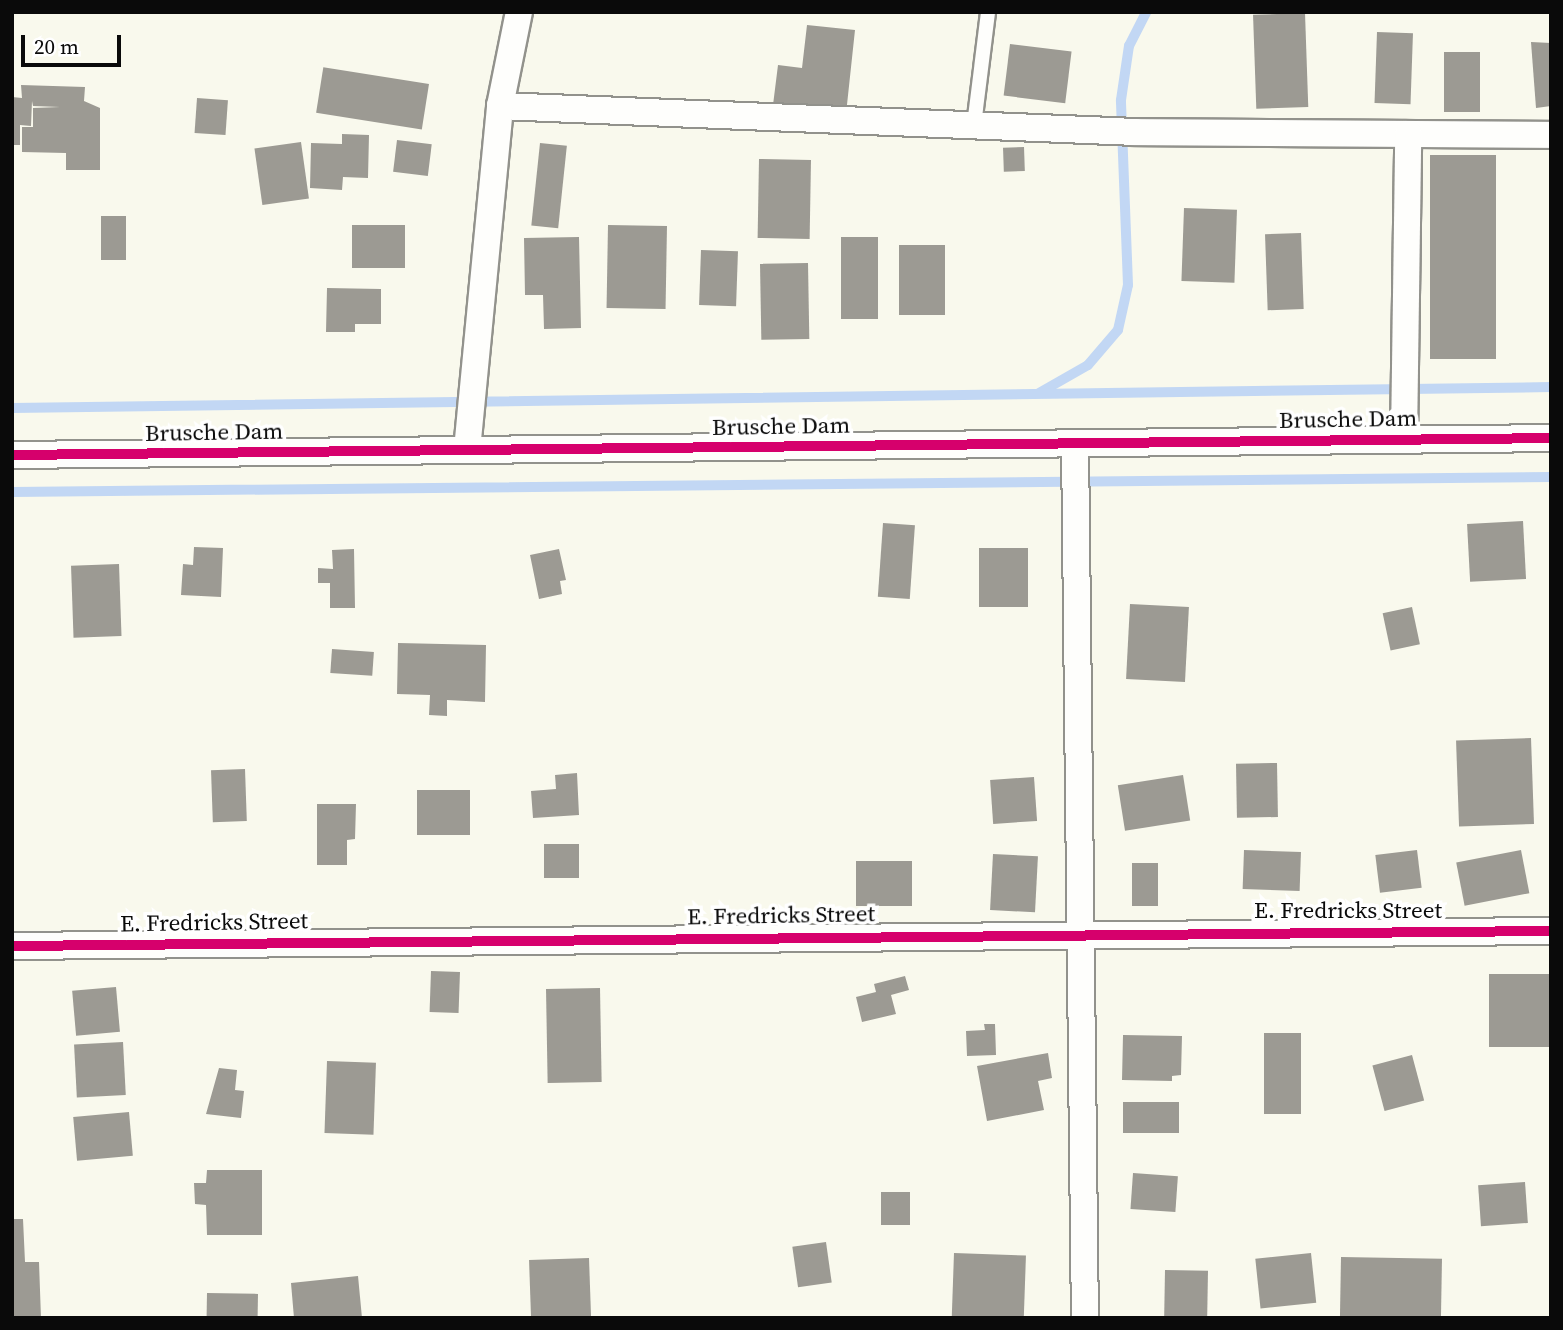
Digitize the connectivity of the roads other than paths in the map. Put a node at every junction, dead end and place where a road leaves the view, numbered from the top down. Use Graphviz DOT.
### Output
graph roads {
  1 [pos="519,12"];
  2 [pos="988,12"];
  3 [pos="500,106"];
  4 [pos="974,125"];
  5 [pos="1408,134"];
  6 [pos="1551,135"];
  7 [pos="1551,438"];
  8 [pos="1404,439"];
  9 [pos="1075,443"];
  10 [pos="468,444"];
  11 [pos="12,455"];
  12 [pos="1551,931"];
  13 [pos="1084,932"];
  14 [pos="12,946"];
  15 [pos="1084,1318"];
  1 -- 3 [label="street"];
  2 -- 4 [label="lane"];
  3 -- 4 [label="street"];
  3 -- 10 [label="street"];
  4 -- 5 [label="street"];
  5 -- 6 [label="street"];
  5 -- 8 [label="street"];
  7 -- 8 [label="street, Brusche Dam"];
  8 -- 9 [label="street, Brusche Dam"];
  9 -- 10 [label="street, Brusche Dam"];
  9 -- 13 [label="street"];
  10 -- 11 [label="street, Brusche Dam"];
  12 -- 13 [label="street, E. Fredricks Street"];
  13 -- 14 [label="street, E. Fredricks Street"];
  13 -- 15 [label="street"];
}
